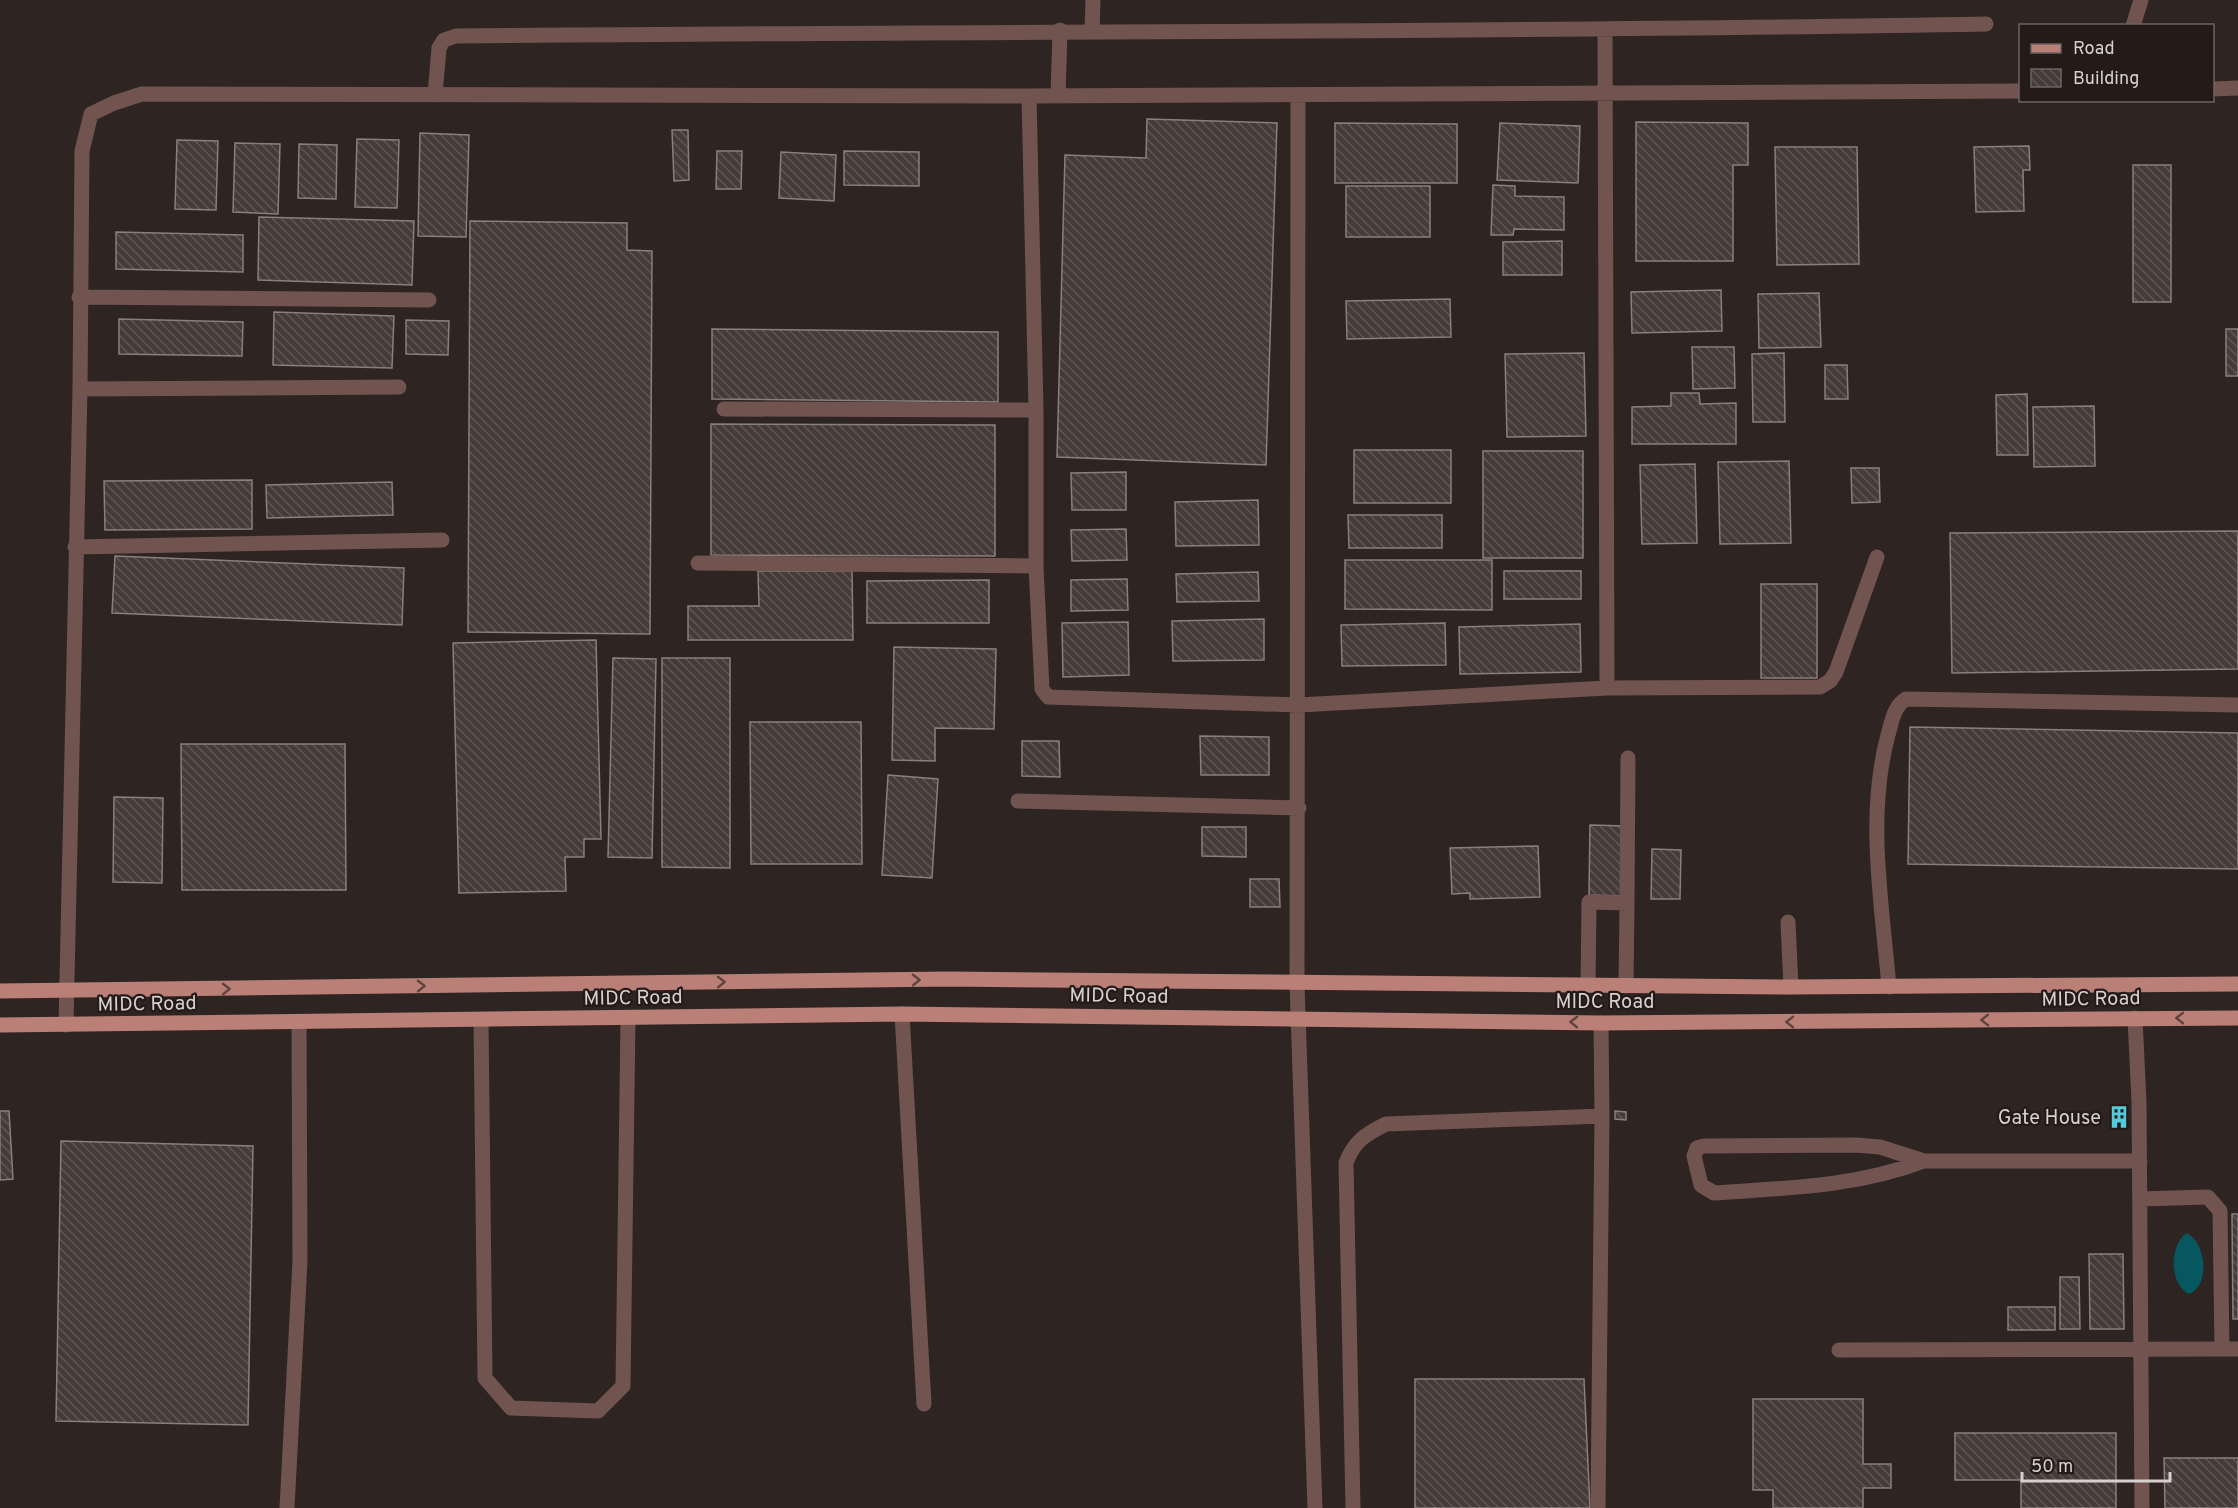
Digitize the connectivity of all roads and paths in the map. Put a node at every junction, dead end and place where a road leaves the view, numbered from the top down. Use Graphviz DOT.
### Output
graph roads {
  1 [pos="1093,0"];
  2 [pos="2141,0"];
  3 [pos="1986,24"];
  4 [pos="2134,24"];
  5 [pos="1059,30"];
  6 [pos="1605,30"];
  7 [pos="1092,31"];
  8 [pos="2238,88"];
  9 [pos="2214,89"];
  10 [pos="2019,91"];
  11 [pos="1604,93"];
  12 [pos="1058,94"];
  13 [pos="435,95"];
  14 [pos="1298,95"];
  15 [pos="1029,96"];
  16 [pos="79,297"];
  17 [pos="429,300"];
  18 [pos="399,387"];
  19 [pos="80,389"];
  20 [pos="724,409"];
  21 [pos="1036,410"];
  22 [pos="442,540"];
  23 [pos="75,548"];
  24 [pos="1877,557"];
  25 [pos="698,563"];
  26 [pos="1036,566"];
  27 [pos="1607,688"];
  28 [pos="1299,705"];
  29 [pos="2238,705"];
  30 [pos="1628,759"];
  31 [pos="1018,801"];
  32 [pos="1299,808"];
  33 [pos="1627,903"];
  34 [pos="1788,922"];
  35 [pos="1297,984"];
  36 [pos="2238,984"];
  37 [pos="1588,986"];
  38 [pos="1626,986"];
  39 [pos="1791,987"];
  40 [pos="1889,987"];
  41 [pos="0,991"];
  42 [pos="66,991"];
  43 [pos="902,1014"];
  44 [pos="628,1018"];
  45 [pos="1298,1018"];
  46 [pos="2134,1018"];
  47 [pos="2238,1018"];
  48 [pos="481,1020"];
  49 [pos="299,1022"];
  50 [pos="1601,1023"];
  51 [pos="0,1025"];
  52 [pos="66,1025"];
  53 [pos="1602,1116"];
  54 [pos="1924,1161"];
  55 [pos="2140,1161"];
  56 [pos="2140,1199"];
  57 [pos="2222,1349"];
  58 [pos="2238,1349"];
  59 [pos="1839,1350"];
  60 [pos="2141,1350"];
  61 [pos="924,1404"];
  62 [pos="287,1508"];
  63 [pos="1315,1508"];
  64 [pos="1353,1508"];
  65 [pos="1598,1508"];
  66 [pos="2142,1508"];
  1 -- 7 [label="street"];
  2 -- 4 [label="street"];
  3 -- 6 [label="street"];
  5 -- 7 [label="street"];
  5 -- 12 [label="street"];
  5 -- 13 [label="street"];
  6 -- 7 [label="street"];
  6 -- 11 [label="street"];
  8 -- 9 [label="street"];
  10 -- 11 [label="street"];
  11 -- 14 [label="street"];
  11 -- 27 [label="street"];
  12 -- 14 [label="street"];
  12 -- 15 [label="street"];
  13 -- 15 [label="street"];
  13 -- 16 [label="street"];
  14 -- 28 [label="street"];
  15 -- 21 [label="street"];
  16 -- 17 [label="street"];
  16 -- 19 [label="street"];
  18 -- 19 [label="street"];
  19 -- 23 [label="street"];
  20 -- 21 [label="street"];
  21 -- 26 [label="street"];
  22 -- 23 [label="street"];
  23 -- 42 [label="street"];
  24 -- 27 [label="street"];
  25 -- 26 [label="street"];
  26 -- 28 [label="street"];
  27 -- 28 [label="street"];
  28 -- 32 [label="street"];
  29 -- 40 [label="street"];
  30 -- 33 [label="street"];
  31 -- 32 [label="street"];
  32 -- 35 [label="street"];
  33 -- 37 [label="street"];
  33 -- 38 [label="street"];
  34 -- 39 [label="street"];
  35 -- 37 [label="main road, MIDC Road"];
  42 -- 35 [label="main road, MIDC Road, one-way"];
  35 -- 45 [label="street"];
  36 -- 40 [label="main road, MIDC Road"];
  37 -- 38 [label="main road, MIDC Road"];
  38 -- 39 [label="main road, MIDC Road"];
  39 -- 40 [label="main road, MIDC Road"];
  41 -- 42 [label="main road, MIDC Road"];
  42 -- 52 [label="street"];
  43 -- 44 [label="main road, MIDC Road"];
  43 -- 45 [label="main road, MIDC Road"];
  43 -- 61 [label="street"];
  44 -- 48 [label="main road, MIDC Road"];
  44 -- 48 [label="street"];
  50 -- 45 [label="main road, MIDC Road, one-way"];
  45 -- 63 [label="street"];
  47 -- 46 [label="main road, MIDC Road, one-way"];
  46 -- 50 [label="main road, MIDC Road, one-way"];
  46 -- 55 [label="street"];
  48 -- 49 [label="main road, MIDC Road"];
  49 -- 52 [label="main road, MIDC Road"];
  49 -- 62 [label="street"];
  50 -- 53 [label="street"];
  51 -- 52 [label="main road, MIDC Road"];
  53 -- 64 [label="street"];
  53 -- 65 [label="street"];
  54 -- 54 [label="street"];
  54 -- 55 [label="street"];
  55 -- 56 [label="street"];
  56 -- 57 [label="street"];
  56 -- 60 [label="street"];
  57 -- 58 [label="street"];
  57 -- 60 [label="street"];
  59 -- 60 [label="street"];
  60 -- 66 [label="street"];
}
